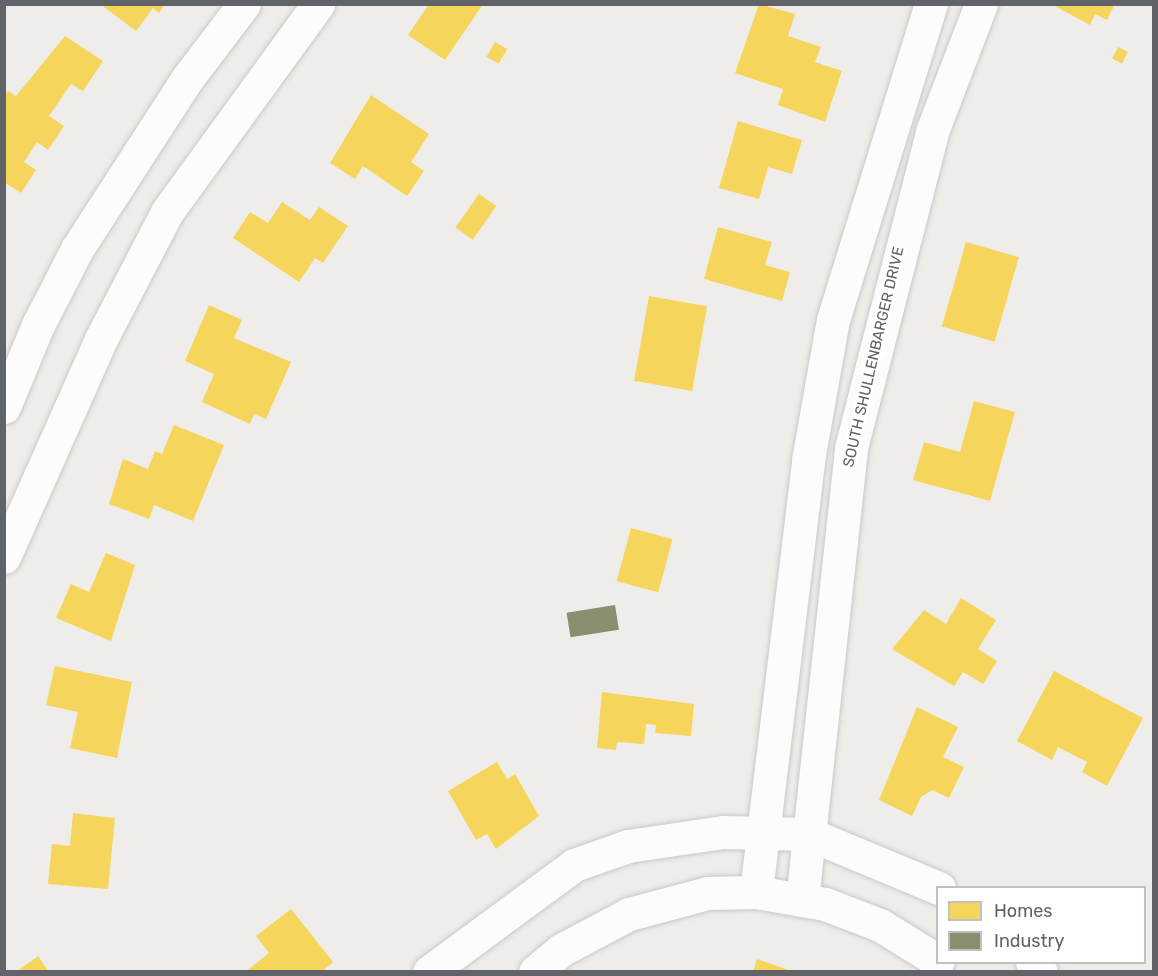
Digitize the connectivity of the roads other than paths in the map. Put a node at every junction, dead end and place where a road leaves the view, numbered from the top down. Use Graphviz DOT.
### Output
graph roads {
  1 [pos="244,4"];
  2 [pos="318,4"];
  3 [pos="931,4"];
  4 [pos="981,4"];
  5 [pos="4,407"];
  6 [pos="4,557"];
  7 [pos="762,833"];
  8 [pos="808,834"];
  9 [pos="936,887"];
  10 [pos="756,892"];
  11 [pos="802,900"];
  12 [pos="936,961"];
  13 [pos="429,972"];
  14 [pos="535,972"];
  1 -- 5 [label="street"];
  2 -- 6 [label="street"];
  3 -- 7 [label="street"];
  4 -- 8 [label="street, SOUTH SHULLENBARGER DRIVE"];
  7 -- 8 [label="street"];
  7 -- 10 [label="street"];
  7 -- 13 [label="street"];
  8 -- 9 [label="street"];
  8 -- 11 [label="street, SOUTH SHULLENBARGER DRIVE"];
  10 -- 11 [label="street"];
  10 -- 14 [label="street"];
  11 -- 12 [label="street"];
}
